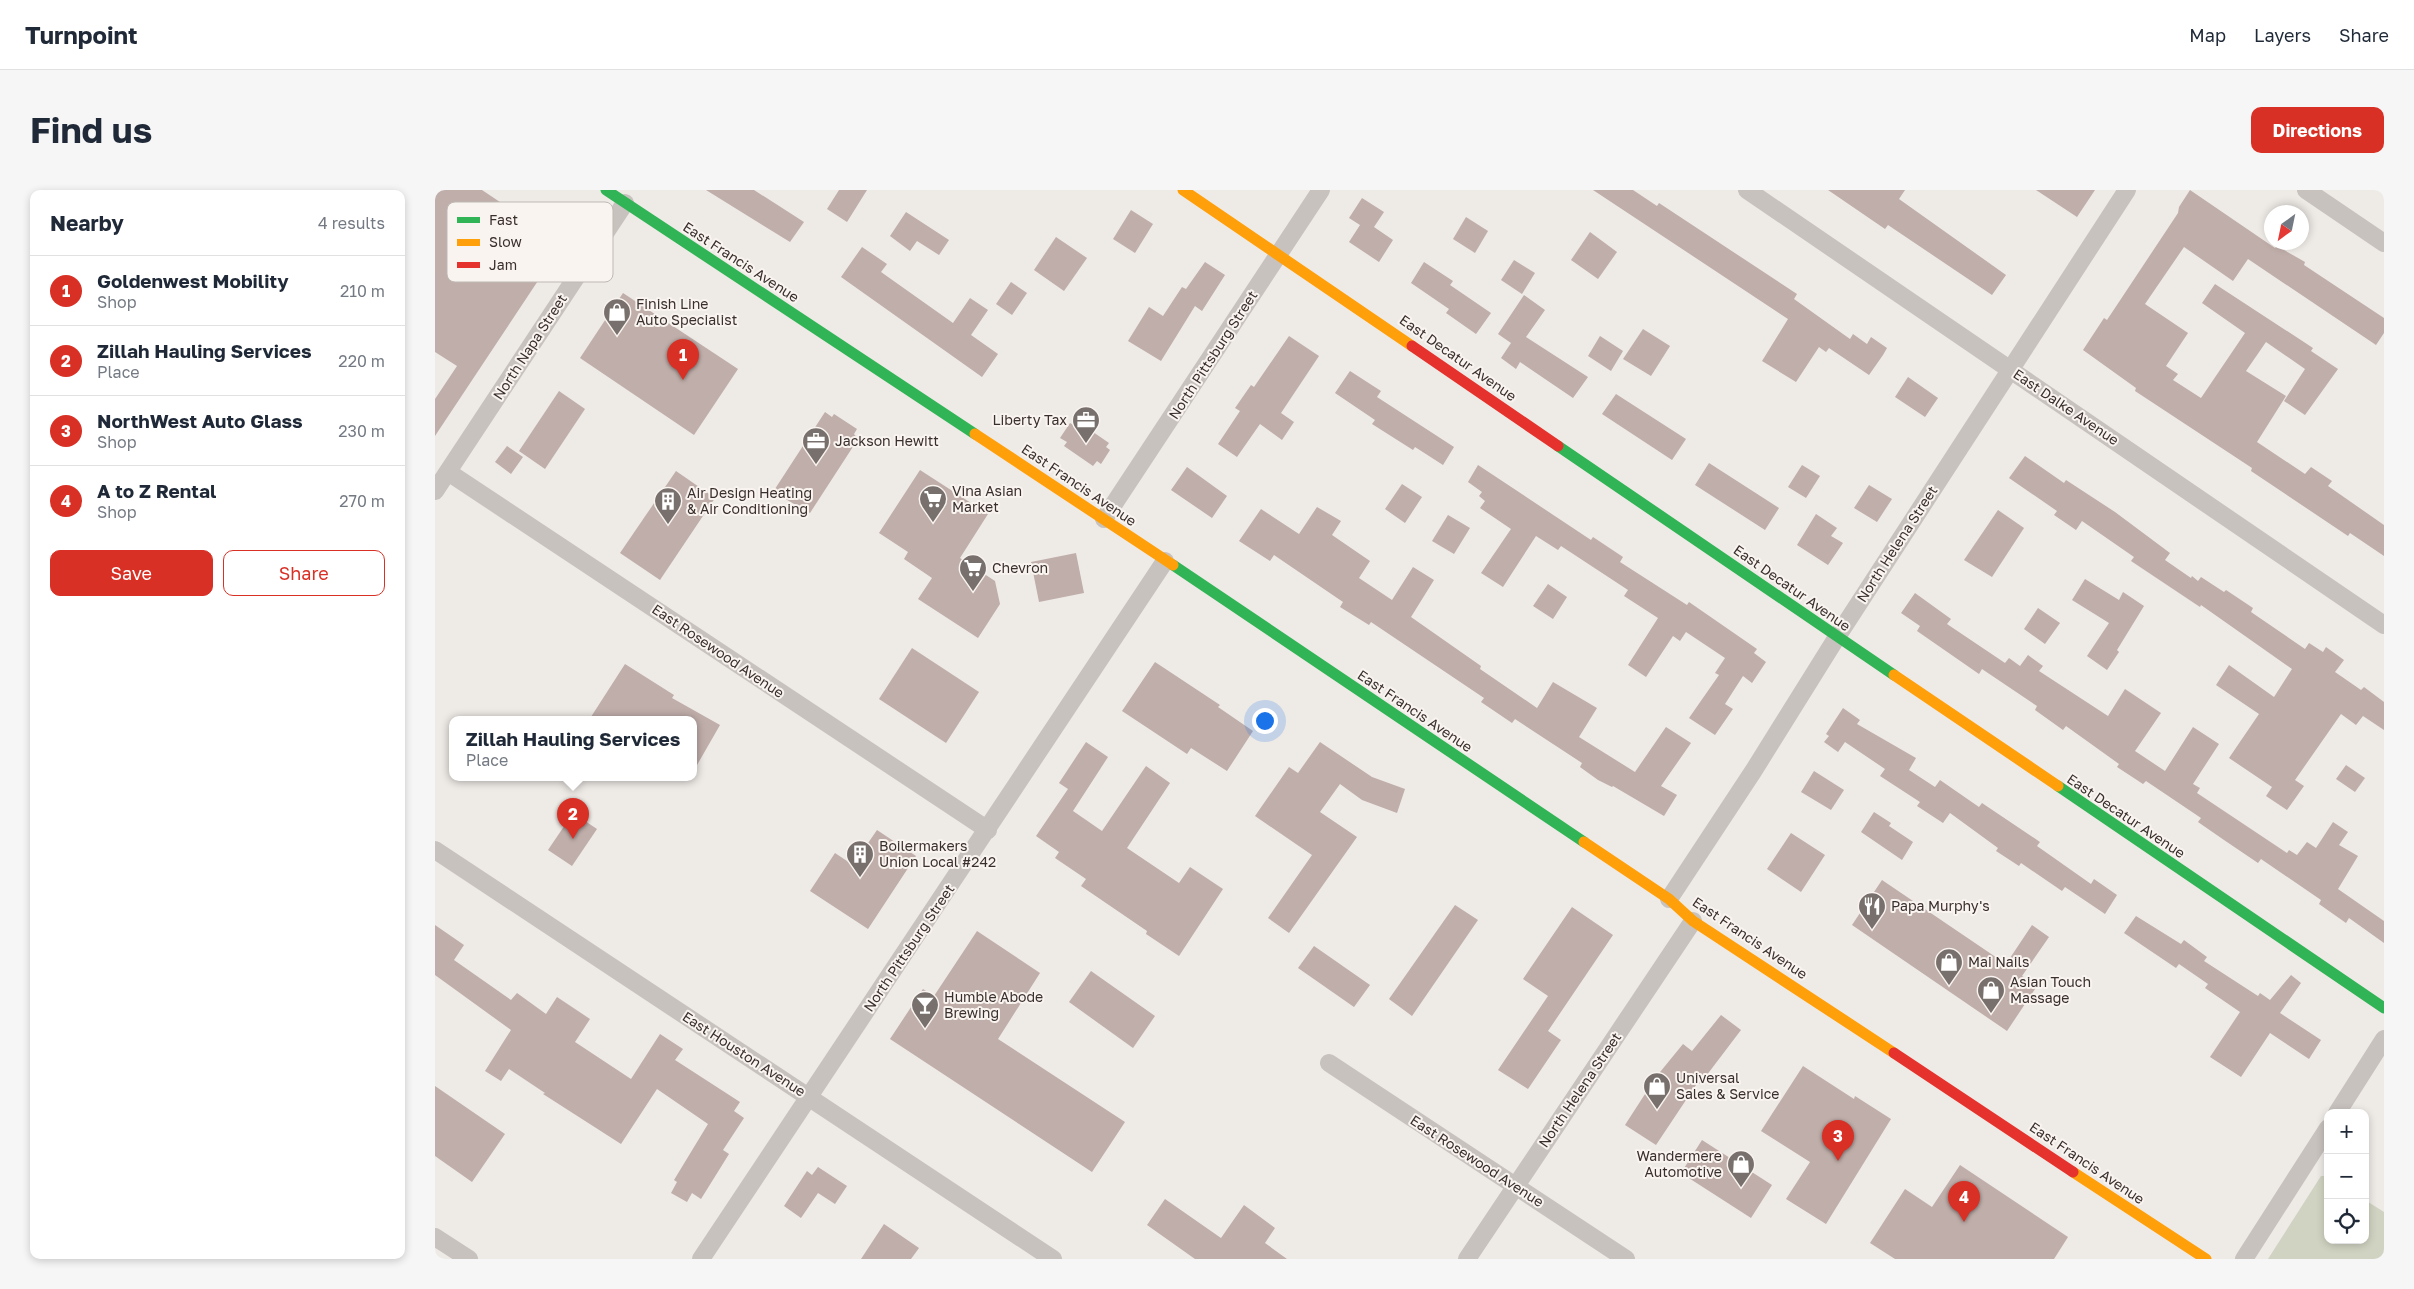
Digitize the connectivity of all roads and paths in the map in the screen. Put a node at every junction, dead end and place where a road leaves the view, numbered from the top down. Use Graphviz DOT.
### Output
graph roads {
  1 [pos="606,190"];
  2 [pos="1183,190"];
  3 [pos="1321,190"];
  4 [pos="1747,190"];
  5 [pos="2127,190"];
  6 [pos="2305,190"];
  7 [pos="625,203"];
  8 [pos="613,221"];
  9 [pos="2384,243"];
  10 [pos="1279,253"];
  11 [pos="573,282"];
  12 [pos="2011,369"];
  13 [pos="448,472"];
  14 [pos="435,492"];
  15 [pos="1104,519"];
  16 [pos="1165,561"];
  17 [pos="2384,625"];
  18 [pos="1837,637"];
  19 [pos="988,830"];
  20 [pos="435,850"];
  21 [pos="1669,899"];
  22 [pos="1693,921"];
  23 [pos="2384,1008"];
  24 [pos="2384,1039"];
  25 [pos="1329,1063"];
  26 [pos="809,1097"];
  27 [pos="2340,1109"];
  28 [pos="2324,1134"];
  29 [pos="1516,1187"];
  30 [pos="435,1236"];
  31 [pos="469,1259"];
  32 [pos="701,1259"];
  33 [pos="1053,1259"];
  34 [pos="1467,1259"];
  35 [pos="1626,1259"];
  36 [pos="2207,1259"];
  37 [pos="2244,1259"];
  1 -- 7 [label="main road, East Francis Avenue"];
  2 -- 10 [label="main road, East Decatur Avenue"];
  3 -- 10 [label="street, North Pittsburg Street"];
  4 -- 12 [label="street, East Dalke Avenue"];
  5 -- 12 [label="street, North Helena Street"];
  6 -- 9 [label="street"];
  7 -- 8 [label="street, North Napa Street"];
  7 -- 15 [label="main road, East Francis Avenue"];
  10 -- 15 [label="street, North Pittsburg Street"];
  10 -- 18 [label="main road, East Decatur Avenue"];
  11 -- 13 [label="street, North Napa Street"];
  12 -- 17 [label="street, East Dalke Avenue"];
  12 -- 18 [label="street, North Helena Street"];
  13 -- 14 [label="street, North Napa Street"];
  13 -- 19 [label="street, East Rosewood Avenue"];
  15 -- 16 [label="main road, East Francis Avenue"];
  16 -- 19 [label="street, North Pittsburg Street"];
  16 -- 21 [label="main road, East Francis Avenue"];
  18 -- 21 [label="street, North Helena Street"];
  18 -- 23 [label="main road, East Decatur Avenue"];
  19 -- 26 [label="street, North Pittsburg Street"];
  20 -- 26 [label="street, East Houston Avenue"];
  21 -- 22 [label="main road, East Francis Avenue"];
  22 -- 29 [label="street, North Helena Street"];
  22 -- 36 [label="main road, East Francis Avenue"];
  24 -- 27 [label="street"];
  25 -- 29 [label="street, East Rosewood Avenue"];
  26 -- 32 [label="street, North Pittsburg Street"];
  26 -- 33 [label="street, East Houston Avenue"];
  28 -- 37 [label="street"];
  29 -- 34 [label="street, North Helena Street"];
  29 -- 35 [label="street, East Rosewood Avenue"];
  30 -- 31 [label="street"];
}
